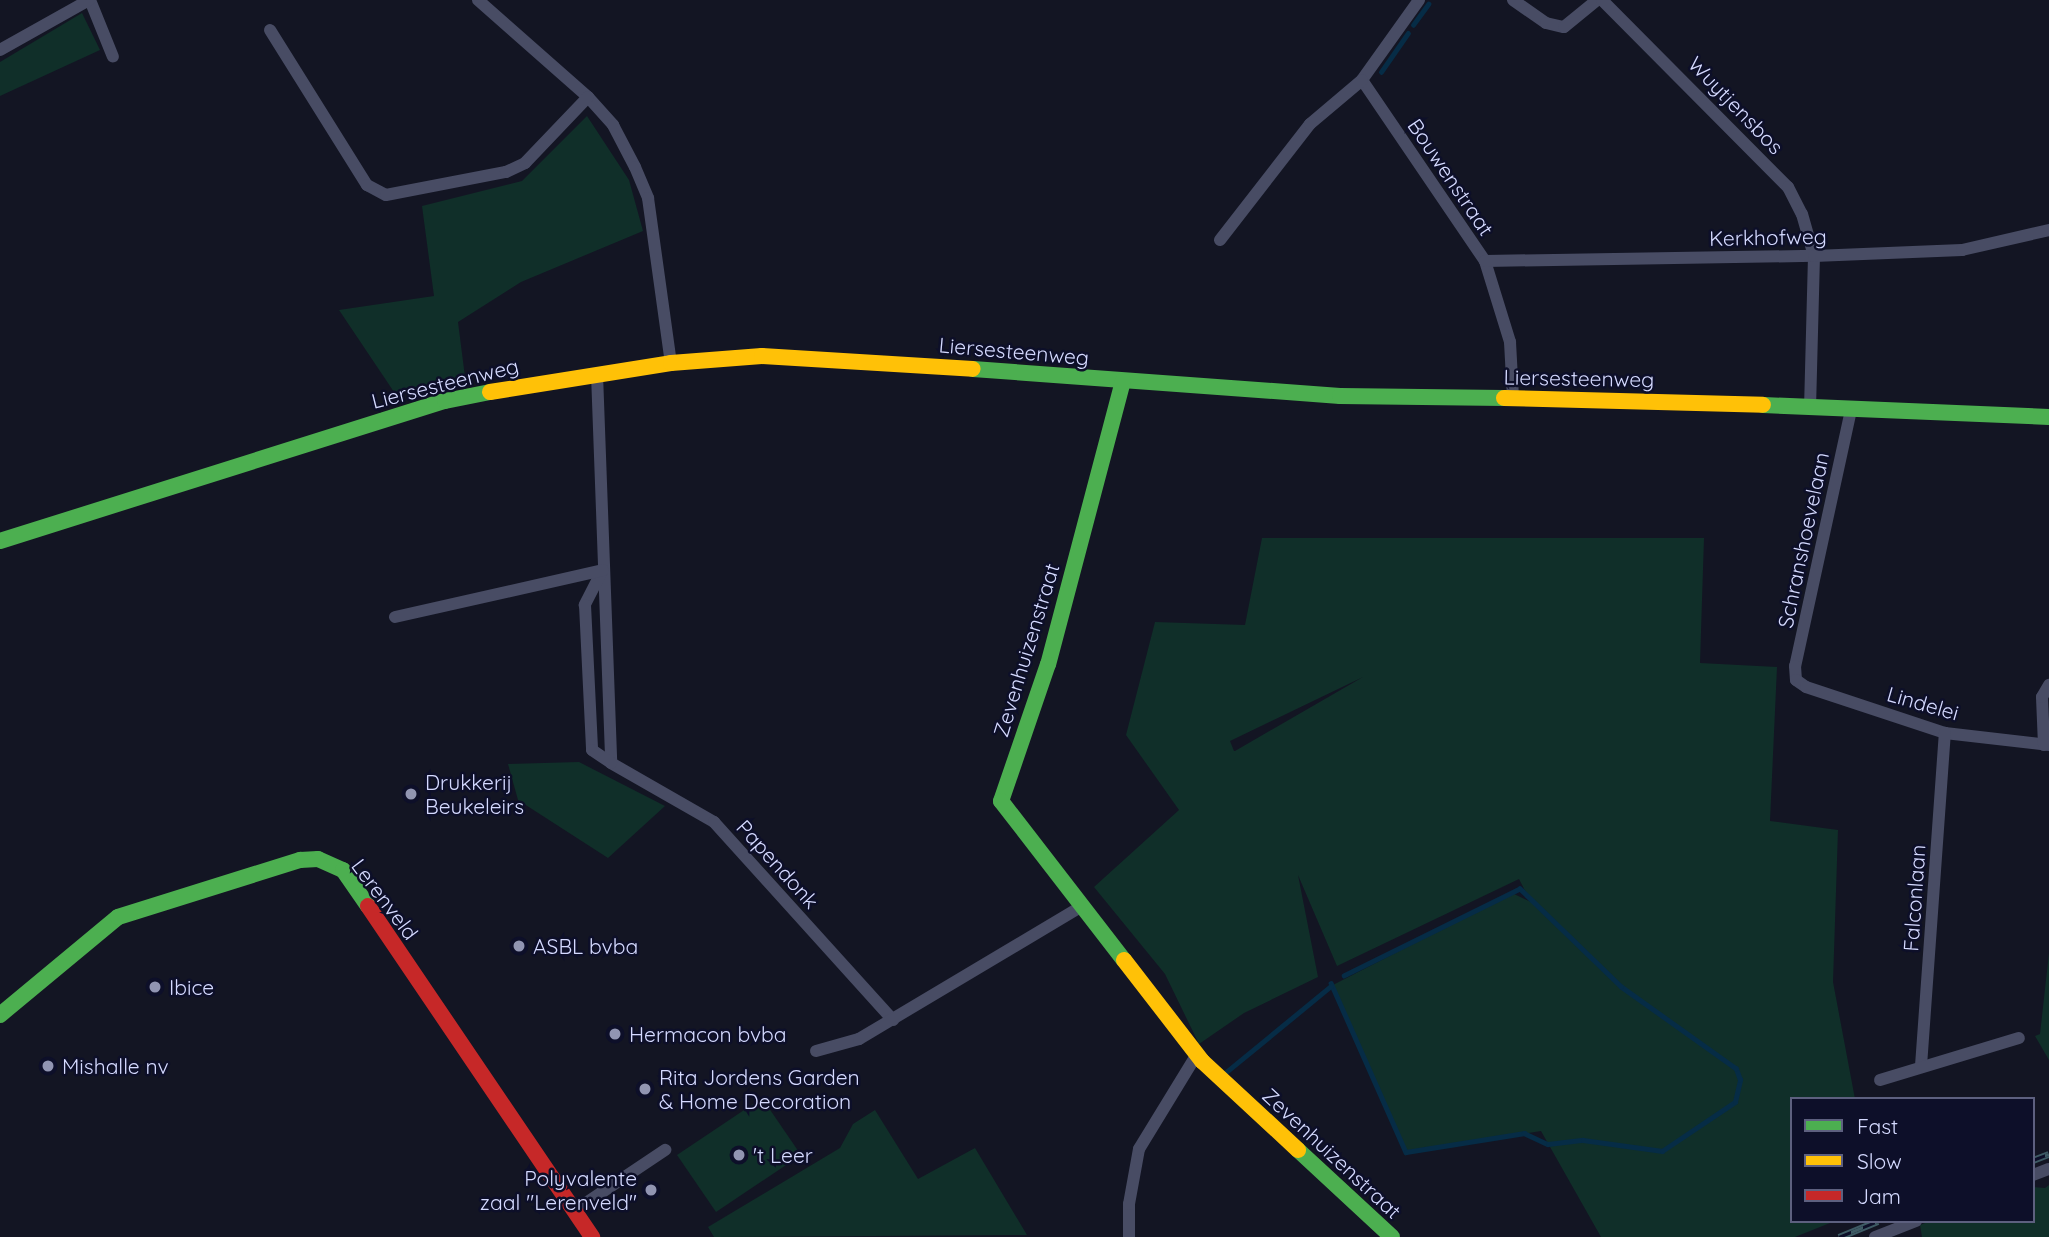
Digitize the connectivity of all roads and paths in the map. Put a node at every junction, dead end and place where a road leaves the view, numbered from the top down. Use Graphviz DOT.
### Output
graph roads {
  1 [pos="89,0"];
  2 [pos="478,0"];
  3 [pos="1419,0"];
  4 [pos="1513,0"];
  5 [pos="1600,0"];
  6 [pos="270,30"];
  7 [pos="0,50"];
  8 [pos="113,57"];
  9 [pos="1362,80"];
  10 [pos="588,97"];
  11 [pos="2049,230"];
  12 [pos="1220,240"];
  13 [pos="1814,256"];
  14 [pos="1485,261"];
  15 [pos="671,363"];
  16 [pos="597,374"];
  17 [pos="1124,381"];
  18 [pos="1513,397"];
  19 [pos="1810,405"];
  20 [pos="1852,410"];
  21 [pos="2049,417"];
  22 [pos="0,541"];
  23 [pos="603,570"];
  24 [pos="395,617"];
  25 [pos="1796,680"];
  26 [pos="2049,685"];
  27 [pos="1945,733"];
  28 [pos="2047,745"];
  29 [pos="611,763"];
  30 [pos="1082,906"];
  31 [pos="0,1015"];
  32 [pos="892,1020"];
  33 [pos="2019,1038"];
  34 [pos="816,1051"];
  35 [pos="1197,1054"];
  36 [pos="1921,1066"];
  37 [pos="1880,1080"];
  38 [pos="665,1150"];
  39 [pos="574,1211"];
  40 [pos="1911,1223"];
  41 [pos="592,1237"];
  42 [pos="1129,1237"];
  43 [pos="1392,1237"];
  44 [pos="1875,1237"];
  1 -- 7 [label="street"];
  1 -- 8 [label="street"];
  2 -- 10 [label="street"];
  3 -- 9 [label="street"];
  4 -- 5 [label="street, Wuytjensbos"];
  5 -- 13 [label="street, Wuytjensbos"];
  6 -- 10 [label="street"];
  9 -- 12 [label="street"];
  9 -- 14 [label="street, Bouwenstraat"];
  10 -- 15 [label="street"];
  11 -- 13 [label="street, Kerkhofweg"];
  13 -- 14 [label="street, Kerkhofweg"];
  13 -- 19 [label="street, Wuytjensbos"];
  14 -- 18 [label="street, Bouwenstraat"];
  15 -- 16 [label="street, Liersesteenweg"];
  15 -- 17 [label="street, Liersesteenweg"];
  16 -- 22 [label="street, Liersesteenweg"];
  16 -- 23 [label="street, Papendonk"];
  17 -- 18 [label="street, Liersesteenweg"];
  17 -- 30 [label="street, Zevenhuizenstraat"];
  18 -- 19 [label="street, Liersesteenweg"];
  19 -- 20 [label="street, Liersesteenweg"];
  20 -- 21 [label="street, Liersesteenweg"];
  20 -- 25 [label="street, Schranshoevelaan"];
  23 -- 24 [label="street"];
  23 -- 29 [label="street, Papendonk"];
  23 -- 29 [label="street, Papendonk"];
  25 -- 27 [label="street, Lindelei"];
  26 -- 28 [label="street, Lindelei"];
  27 -- 28 [label="street, Lindelei"];
  27 -- 36 [label="street, Falconlaan"];
  29 -- 32 [label="street, Papendonk"];
  30 -- 32 [label="street"];
  30 -- 35 [label="street, Zevenhuizenstraat"];
  31 -- 39 [label="street, Lerenveld"];
  32 -- 34 [label="street"];
  33 -- 36 [label="street"];
  35 -- 42 [label="street"];
  35 -- 43 [label="street, Zevenhuizenstraat"];
  36 -- 37 [label="street"];
  38 -- 39 [label="street"];
  39 -- 41 [label="street, Lerenveld"];
  40 -- 44 [label="street"];
}
